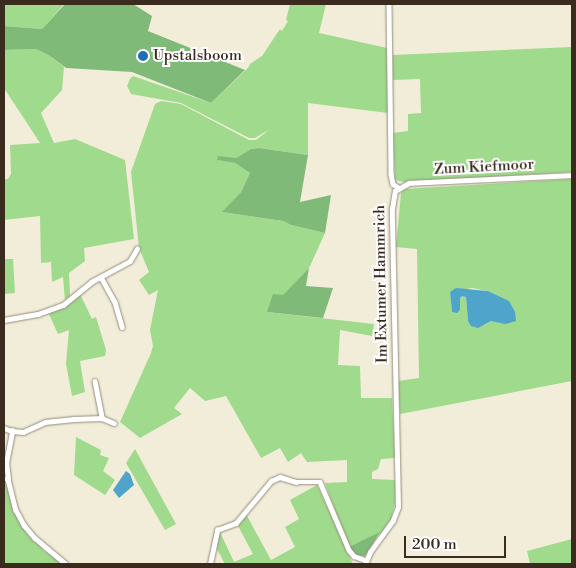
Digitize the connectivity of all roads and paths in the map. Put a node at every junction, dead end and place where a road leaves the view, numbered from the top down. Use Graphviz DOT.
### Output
graph roads {
  1 [pos="389,4"];
  2 [pos="572,175"];
  3 [pos="399,188"];
  4 [pos="137,249"];
  5 [pos="101,277"];
  6 [pos="4,320"];
  7 [pos="122,327"];
  8 [pos="95,380"];
  9 [pos="102,418"];
  10 [pos="114,423"];
  11 [pos="4,428"];
  12 [pos="12,431"];
  13 [pos="6,479"];
  14 [pos="365,562"];
  15 [pos="66,564"];
  16 [pos="210,564"];
  1 -- 3 [label="street, Im Extumer Hammrich"];
  2 -- 3 [label="street, Zum Kiefmoor"];
  3 -- 14 [label="street, Im Extumer Hammrich"];
  4 -- 5 [label="street"];
  5 -- 6 [label="street"];
  5 -- 7 [label="street"];
  8 -- 9 [label="street"];
  9 -- 10 [label="street"];
  9 -- 12 [label="street"];
  11 -- 12 [label="street"];
  12 -- 13 [label="street"];
  13 -- 15 [label="street"];
  14 -- 16 [label="street"];
}
